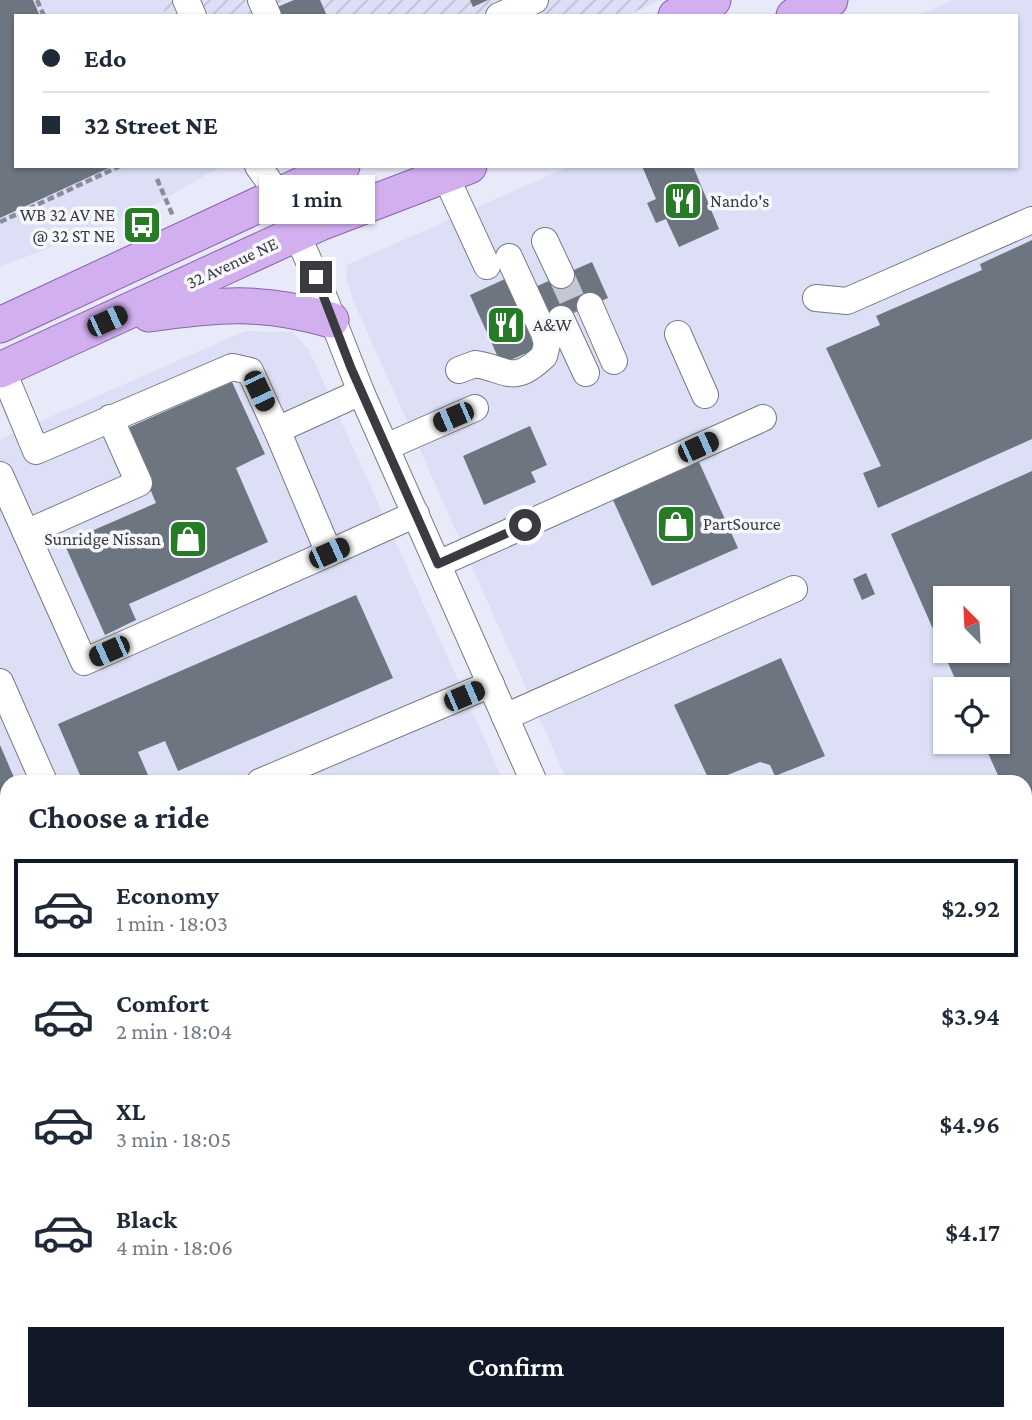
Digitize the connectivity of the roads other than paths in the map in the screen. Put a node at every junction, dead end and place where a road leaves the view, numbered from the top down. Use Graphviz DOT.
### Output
graph roads {
  1 [pos="535,0"];
  2 [pos="830,0"];
  3 [pos="504,14"];
  4 [pos="798,14"];
  5 [pos="259,168"];
  6 [pos="338,168"];
  7 [pos="458,171"];
  8 [pos="279,195"];
  9 [pos="1032,220"];
  10 [pos="296,234"];
  11 [pos="526,249"];
  12 [pos="560,276"];
  13 [pos="816,298"];
  14 [pos="576,312"];
  15 [pos="331,320"];
  16 [pos="107,321"];
  17 [pos="0,325"];
  18 [pos="678,334"];
  19 [pos="600,367"];
  20 [pos="1,370"];
  21 [pos="459,370"];
  22 [pos="361,392"];
  23 [pos="475,408"];
  24 [pos="110,418"];
  25 [pos="763,418"];
  26 [pos="277,430"];
  27 [pos="719,438"];
  28 [pos="386,447"];
  29 [pos="36,451"];
  30 [pos="0,468"];
  31 [pos="0,475"];
  32 [pos="416,514"];
  33 [pos="26,533"];
  34 [pos="329,553"];
  35 [pos="438,564"];
  36 [pos="794,589"];
  37 [pos="0,682"];
  38 [pos="491,684"];
  39 [pos="505,717"];
  40 [pos="41,775"];
  41 [pos="276,775"];
  42 [pos="531,775"];
  1 -- 3 [label="street"];
  2 -- 4 [label="main road"];
  5 -- 8 [label="street"];
  6 -- 8 [label="main road"];
  7 -- 10 [label="main road, 32 Avenue NE"];
  7 -- 11 [label="street"];
  8 -- 10 [label="street"];
  8 -- 17 [label="main road"];
  9 -- 13 [label="street"];
  10 -- 15 [label="street"];
  10 -- 16 [label="main road, 32 Avenue NE"];
  11 -- 12 [label="street"];
  11 -- 21 [label="street"];
  14 -- 19 [label="street"];
  15 -- 16 [label="main road"];
  15 -- 22 [label="street"];
  16 -- 20 [label="main road, 32 Avenue NE"];
  18 -- 27 [label="street"];
  20 -- 29 [label="street"];
  22 -- 26 [label="street"];
  22 -- 28 [label="street"];
  23 -- 28 [label="street"];
  24 -- 26 [label="street"];
  24 -- 29 [label="street"];
  24 -- 33 [label="street"];
  25 -- 27 [label="street"];
  26 -- 34 [label="street"];
  27 -- 35 [label="street"];
  28 -- 32 [label="street"];
  29 -- 30 [label="street"];
  31 -- 33 [label="street"];
  32 -- 34 [label="street"];
  32 -- 35 [label="street"];
  33 -- 34 [label="street"];
  35 -- 38 [label="street"];
  36 -- 39 [label="street"];
  37 -- 40 [label="street"];
  38 -- 39 [label="street"];
  38 -- 41 [label="street"];
  39 -- 42 [label="street"];
}
